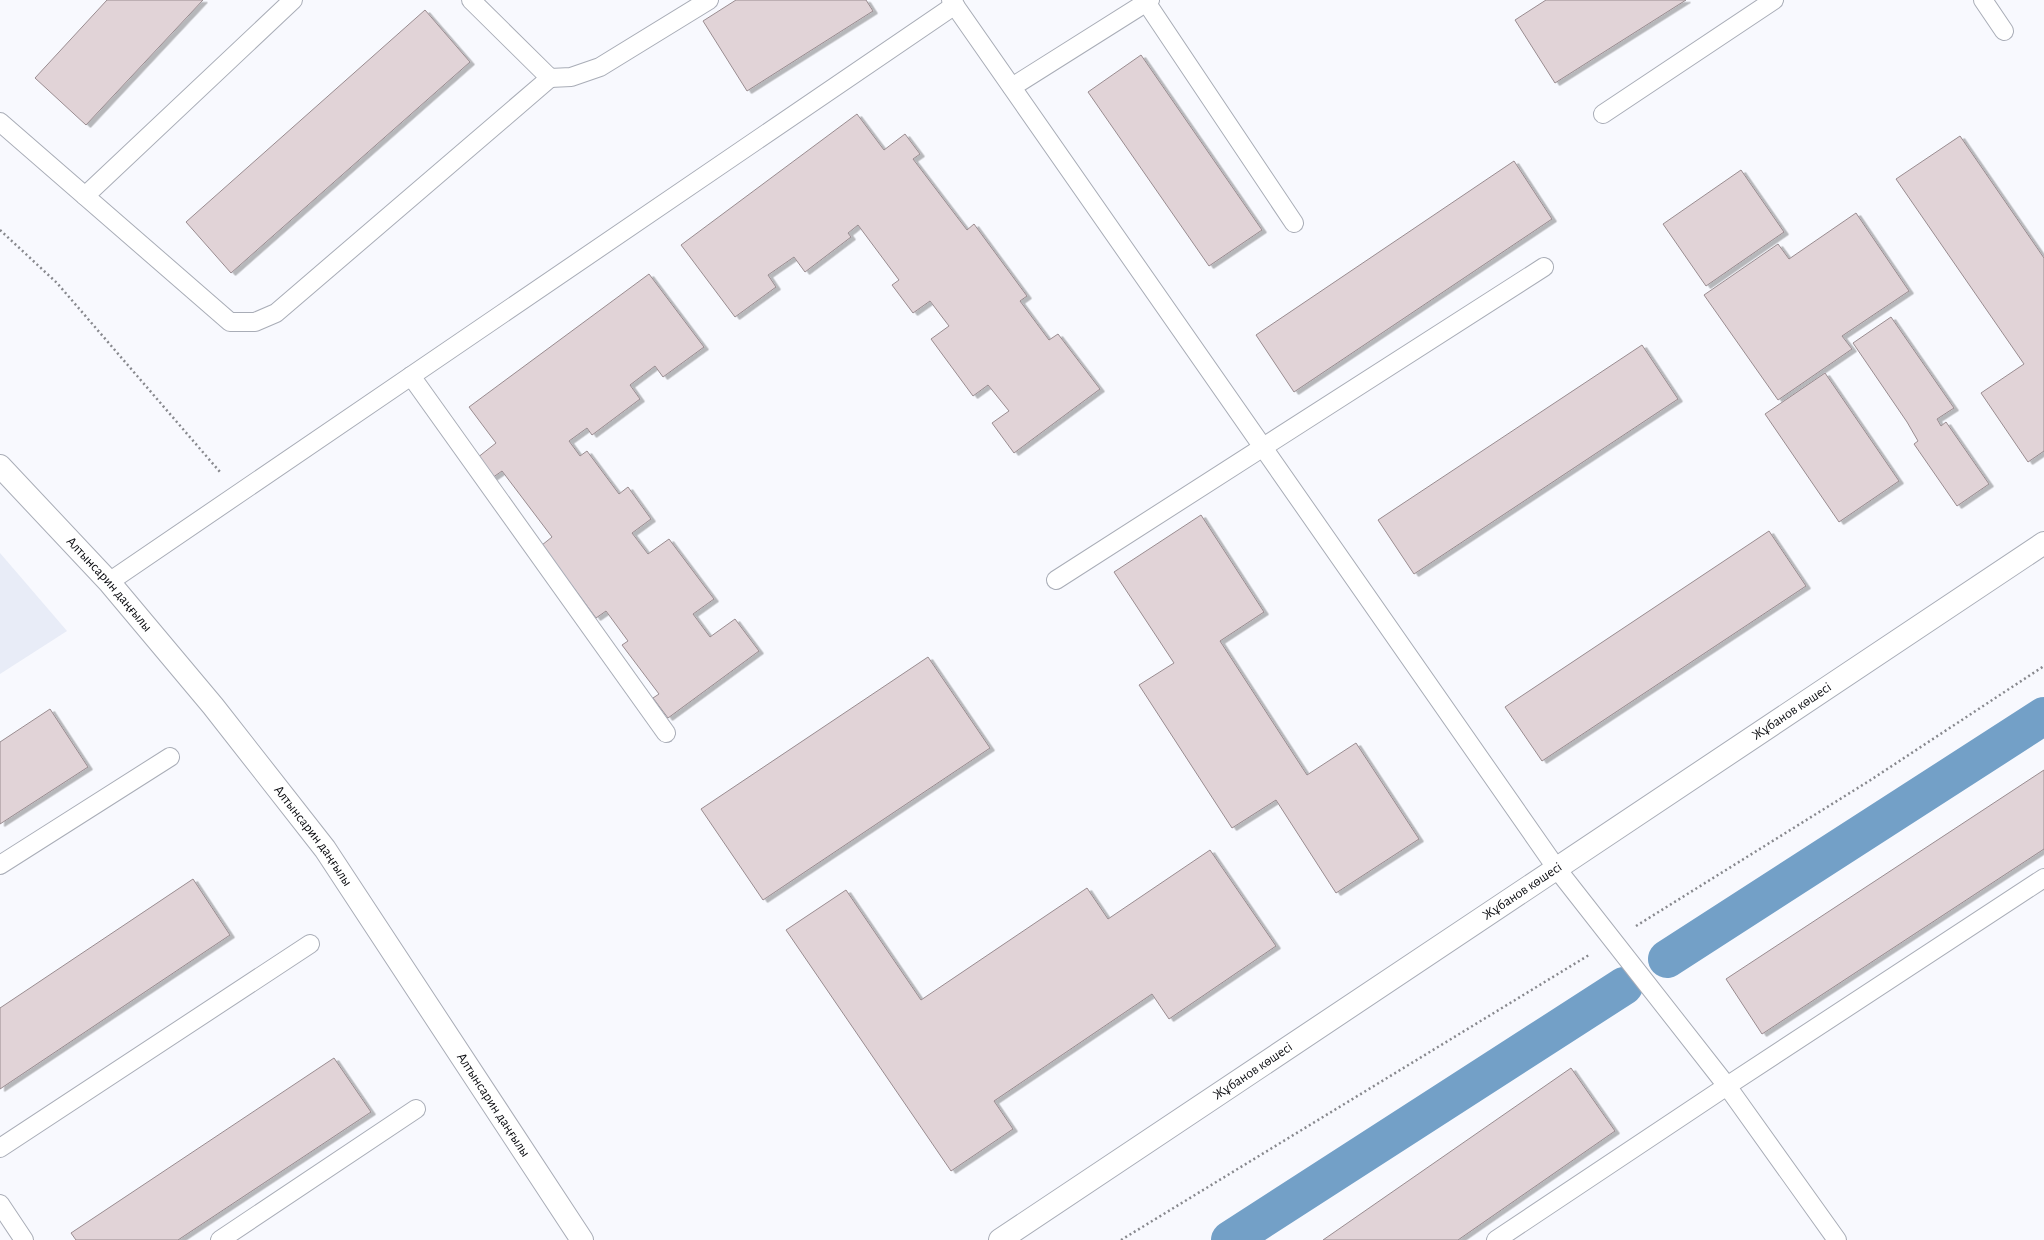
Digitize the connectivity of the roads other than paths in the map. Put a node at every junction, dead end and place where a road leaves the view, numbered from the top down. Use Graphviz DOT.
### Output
graph roads {
  1 [pos="293,0"];
  2 [pos="470,0"];
  3 [pos="709,0"];
  4 [pos="1774,0"];
  5 [pos="1984,0"];
  6 [pos="1148,1"];
  7 [pos="953,2"];
  8 [pos="2004,31"];
  9 [pos="550,78"];
  10 [pos="1012,87"];
  11 [pos="1603,114"];
  12 [pos="0,122"];
  13 [pos="85,196"];
  14 [pos="1294,223"];
  15 [pos="1544,267"];
  16 [pos="411,376"];
  17 [pos="1263,448"];
  18 [pos="0,466"];
  19 [pos="2044,543"];
  20 [pos="1056,580"];
  21 [pos="109,582"];
  22 [pos="666,733"];
  23 [pos="170,757"];
  24 [pos="0,865"];
  25 [pos="1557,869"];
  26 [pos="2044,878"];
  27 [pos="310,944"];
  28 [pos="1726,1086"];
  29 [pos="416,1109"];
  30 [pos="0,1148"];
  31 [pos="0,1204"];
  32 [pos="24,1240"];
  33 [pos="220,1240"];
  34 [pos="582,1240"];
  35 [pos="1000,1240"];
  36 [pos="1496,1240"];
  37 [pos="1837,1240"];
  1 -- 13 [label="lane"];
  2 -- 9 [label="lane"];
  3 -- 9 [label="lane"];
  4 -- 11 [label="lane"];
  5 -- 8 [label="lane"];
  6 -- 10 [label="lane"];
  6 -- 14 [label="lane"];
  7 -- 10 [label="lane"];
  7 -- 16 [label="lane"];
  9 -- 13 [label="lane"];
  10 -- 17 [label="lane"];
  12 -- 13 [label="lane"];
  15 -- 17 [label="lane"];
  16 -- 21 [label="lane"];
  16 -- 22 [label="lane"];
  17 -- 20 [label="lane"];
  17 -- 25 [label="lane"];
  18 -- 21 [label="main road, Алтынсарин даңғылы"];
  19 -- 25 [label="main road, Жұбанов көшесі"];
  21 -- 34 [label="main road, Алтынсарин даңғылы"];
  23 -- 24 [label="lane"];
  25 -- 28 [label="lane"];
  25 -- 35 [label="main road, Жұбанов көшесі"];
  26 -- 28 [label="lane"];
  27 -- 30 [label="lane"];
  28 -- 36 [label="lane"];
  28 -- 37 [label="lane"];
  29 -- 33 [label="lane"];
  31 -- 32 [label="lane"];
}
